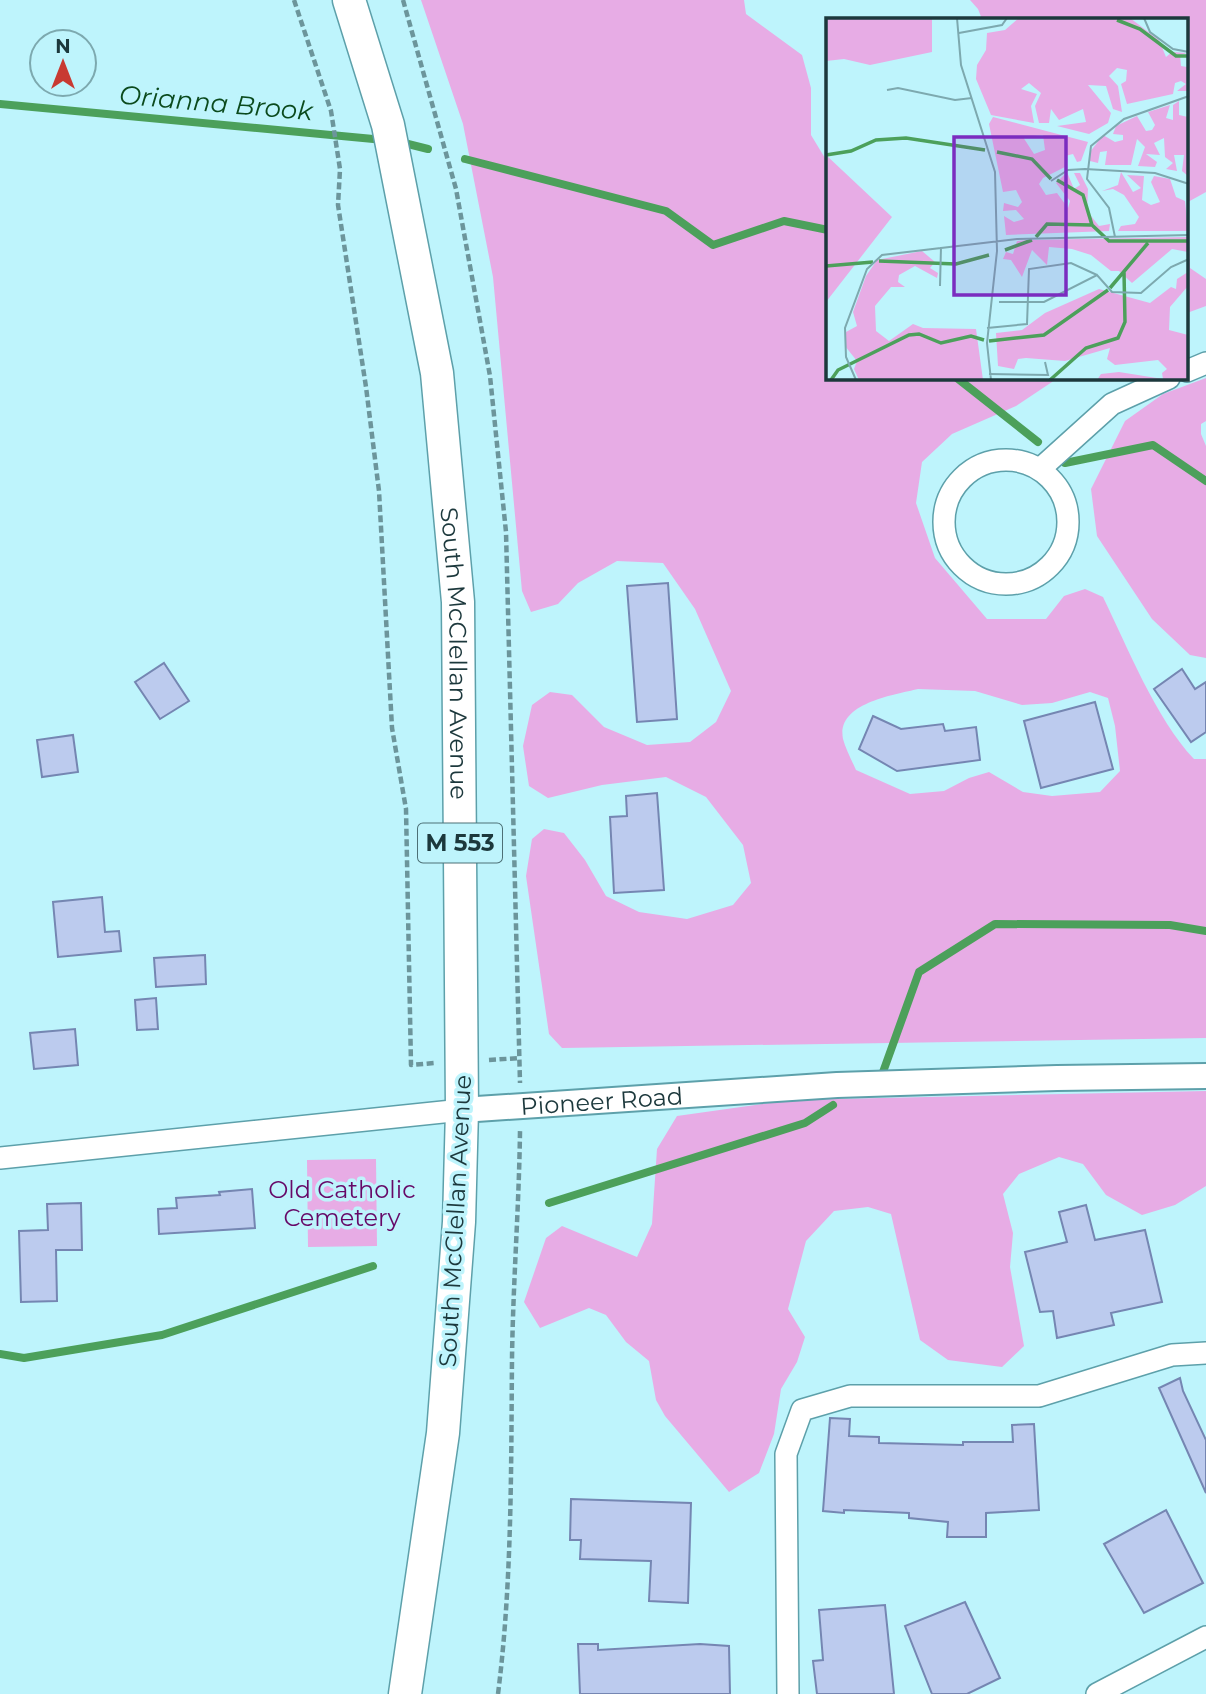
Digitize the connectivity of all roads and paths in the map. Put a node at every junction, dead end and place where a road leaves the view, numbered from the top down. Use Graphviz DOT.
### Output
graph roads {
  1 [pos="294,0"];
  2 [pos="349,0"];
  3 [pos="403,0"];
  4 [pos="1206,363"];
  5 [pos="1188,370"];
  6 [pos="1165,380"];
  7 [pos="1040,469"];
  8 [pos="520,1058"];
  9 [pos="461,1062"];
  10 [pos="1206,1076"];
  11 [pos="520,1106"];
  12 [pos="462,1110"];
  13 [pos="0,1158"];
  14 [pos="1206,1353"];
  15 [pos="1206,1637"];
  16 [pos="405,1694"];
  17 [pos="498,1694"];
  18 [pos="788,1694"];
  19 [pos="1097,1694"];
  1 -- 9 [label="path"];
  2 -- 9 [label="main road, South McClellan Avenue / M 553"];
  3 -- 8 [label="path"];
  4 -- 5 [label="street"];
  6 -- 7 [label="street"];
  7 -- 7 [label="street"];
  8 -- 9 [label="path"];
  8 -- 11 [label="path"];
  9 -- 12 [label="main road, South McClellan Avenue / M 553"];
  10 -- 11 [label="street, Pioneer Road"];
  11 -- 12 [label="street, Pioneer Road"];
  11 -- 17 [label="path"];
  12 -- 13 [label="street, Pioneer Road"];
  12 -- 16 [label="main road, South McClellan Avenue / M 553"];
  14 -- 18 [label="street"];
  15 -- 19 [label="street"];
}
